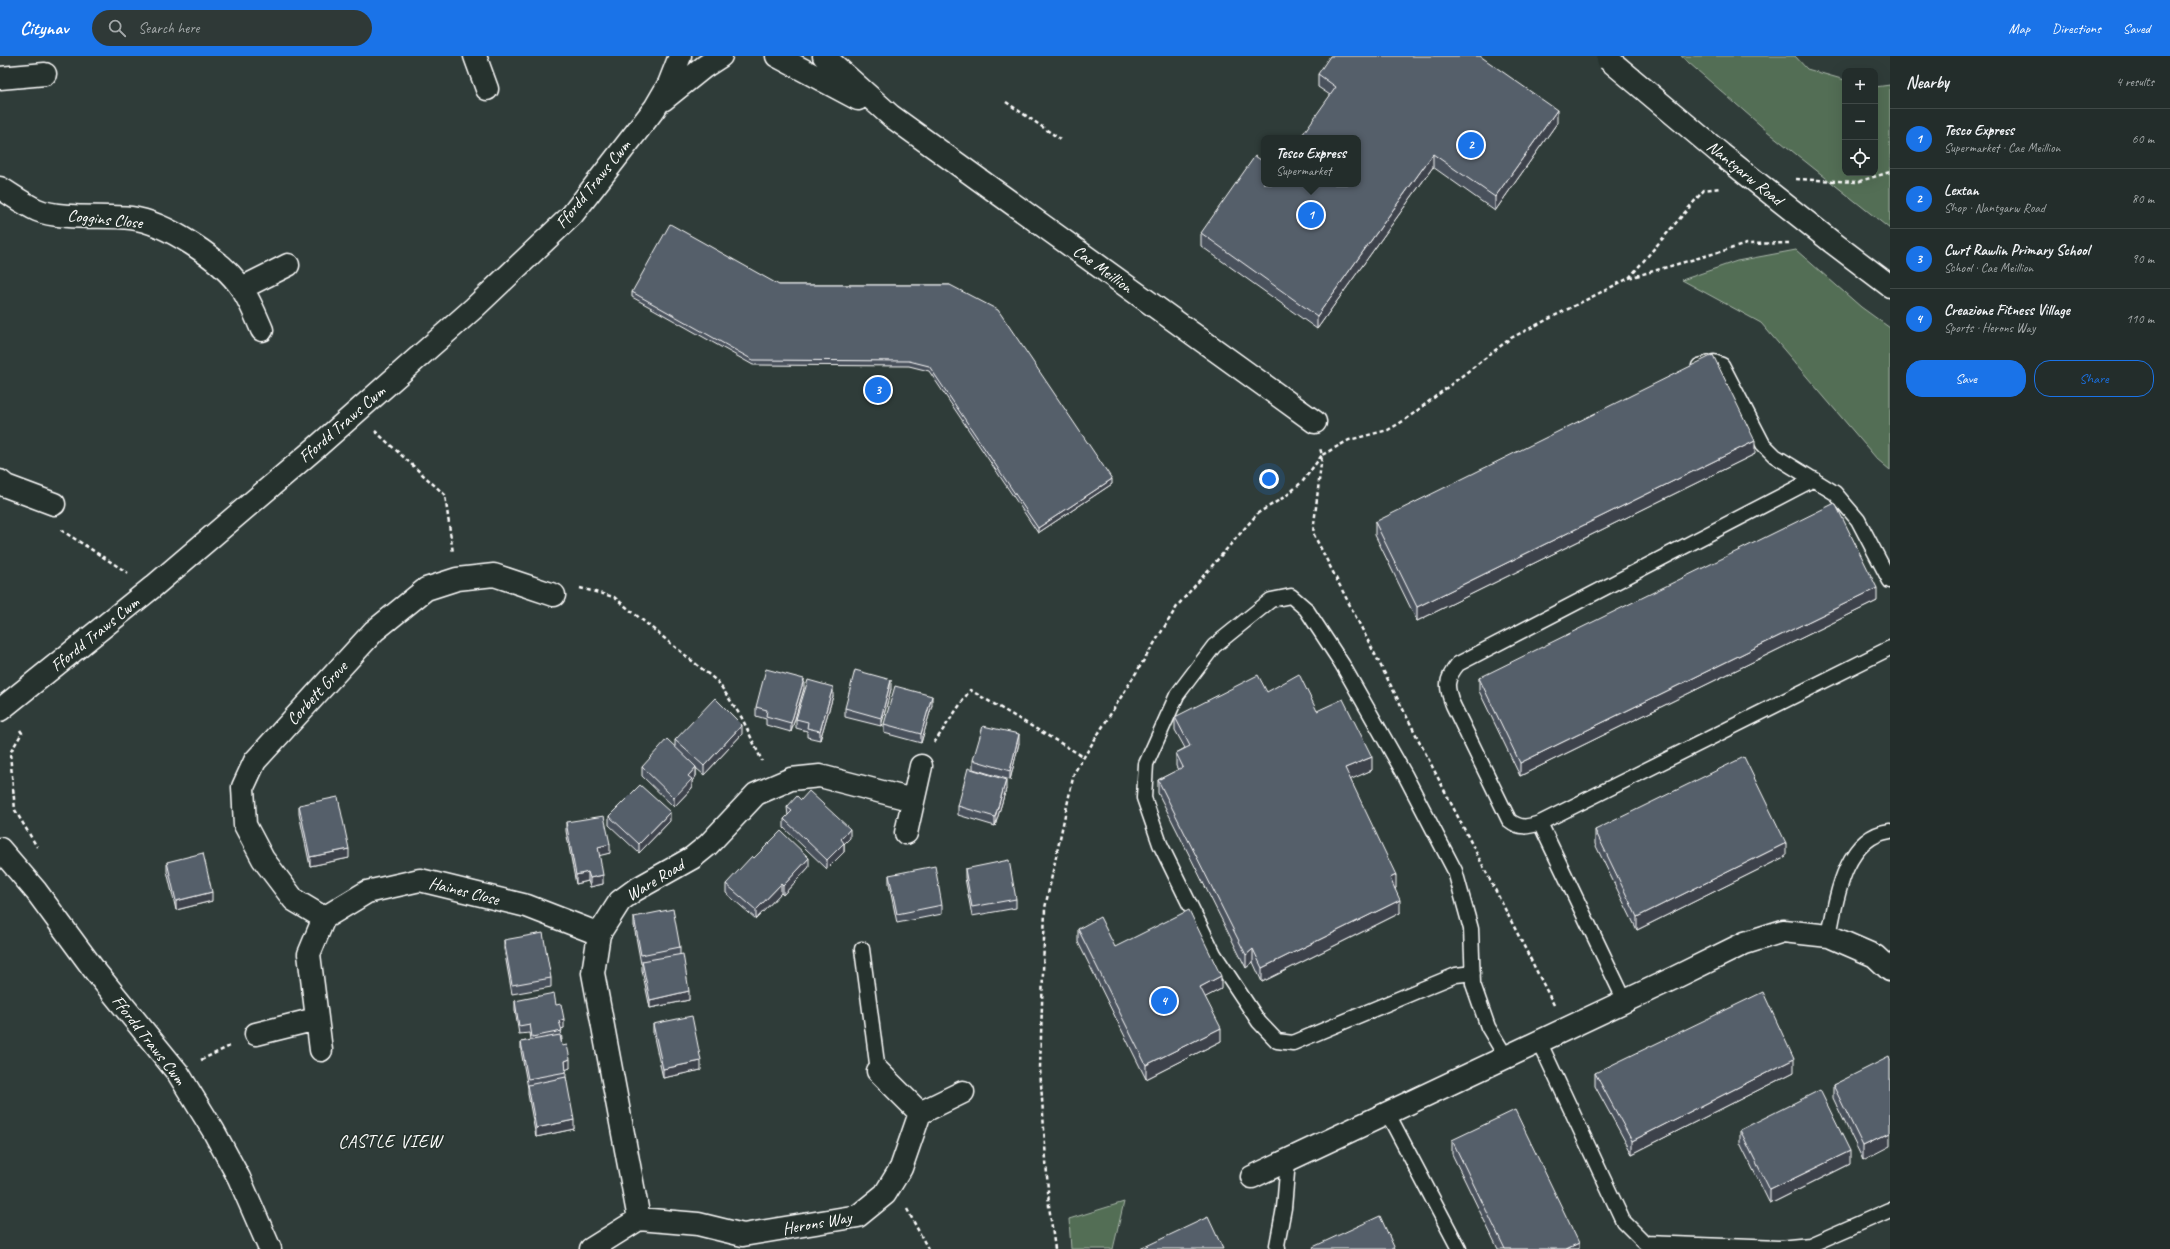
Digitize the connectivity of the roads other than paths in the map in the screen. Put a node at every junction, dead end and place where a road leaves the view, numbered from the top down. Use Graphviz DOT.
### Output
graph roads {
  1 [pos="475,56"];
  2 [pos="680,56"];
  3 [pos="721,56"];
  4 [pos="777,56"];
  5 [pos="824,56"];
  6 [pos="1606,58"];
  7 [pos="45,74"];
  8 [pos="0,78"];
  9 [pos="487,89"];
  10 [pos="655,108"];
  11 [pos="890,116"];
  12 [pos="0,188"];
  13 [pos="288,265"];
  14 [pos="1890,286"];
  15 [pos="242,288"];
  16 [pos="262,330"];
  17 [pos="1690,370"];
  18 [pos="1315,422"];
  19 [pos="1814,479"];
  20 [pos="2,488"];
  21 [pos="54,504"];
  22 [pos="1890,581"];
  23 [pos="554,595"];
  24 [pos="1890,648"];
  25 [pos="0,710"];
  26 [pos="921,766"];
  27 [pos="913,800"];
  28 [pos="1540,823"];
  29 [pos="1890,831"];
  30 [pos="906,833"];
  31 [pos="0,849"];
  32 [pos="324,918"];
  33 [pos="599,934"];
  34 [pos="1829,936"];
  35 [pos="862,949"];
  36 [pos="1890,970"];
  37 [pos="1473,972"];
  38 [pos="1625,1001"];
  39 [pos="316,1019"];
  40 [pos="256,1034"];
  41 [pos="1539,1041"];
  42 [pos="321,1050"];
  43 [pos="1506,1057"];
  44 [pos="878,1071"];
  45 [pos="963,1092"];
  46 [pos="920,1113"];
  47 [pos="1388,1114"];
  48 [pos="1288,1161"];
  49 [pos="1252,1177"];
  50 [pos="1890,1210"];
  51 [pos="639,1219"];
  52 [pos="270,1249"];
  53 [pos="591,1249"];
  54 [pos="1278,1249"];
  55 [pos="1459,1249"];
  1 -- 9 [label="street"];
  2 -- 10 [label="street, Ffordd Traws Cwm"];
  3 -- 10 [label="street, Ffordd Traws Cwm"];
  4 -- 11 [label="street, Cae Meillion"];
  5 -- 11 [label="street, Cae Meillion"];
  6 -- 14 [label="street, Nantgarw Road, bridge"];
  7 -- 8 [label="street"];
  10 -- 25 [label="street, Ffordd Traws Cwm"];
  11 -- 18 [label="street, Cae Meillion"];
  12 -- 15 [label="street, Coggins Close"];
  13 -- 15 [label="street"];
  15 -- 16 [label="street, Coggins Close"];
  17 -- 19 [label="lane"];
  19 -- 22 [label="lane"];
  19 -- 28 [label="lane"];
  20 -- 21 [label="street"];
  23 -- 32 [label="street, Corbett Grove"];
  24 -- 28 [label="lane"];
  26 -- 27 [label="street"];
  27 -- 30 [label="street"];
  27 -- 33 [label="street, Ware Road"];
  28 -- 38 [label="lane"];
  29 -- 34 [label="lane"];
  31 -- 52 [label="street, Ffordd Traws Cwm"];
  32 -- 33 [label="street, Haines Close"];
  32 -- 39 [label="street"];
  33 -- 51 [label="street, Ware Road"];
  34 -- 36 [label="street"];
  34 -- 38 [label="street"];
  35 -- 44 [label="lane"];
  37 -- 37 [label="lane"];
  37 -- 43 [label="lane"];
  38 -- 41 [label="street"];
  39 -- 40 [label="street"];
  39 -- 42 [label="street"];
  41 -- 43 [label="street"];
  41 -- 50 [label="lane"];
  43 -- 47 [label="street"];
  44 -- 46 [label="street"];
  45 -- 46 [label="street"];
  46 -- 51 [label="street, Herons Way"];
  47 -- 48 [label="street"];
  47 -- 55 [label="lane"];
  48 -- 49 [label="street"];
  48 -- 54 [label="lane"];
  51 -- 53 [label="street"];
}
